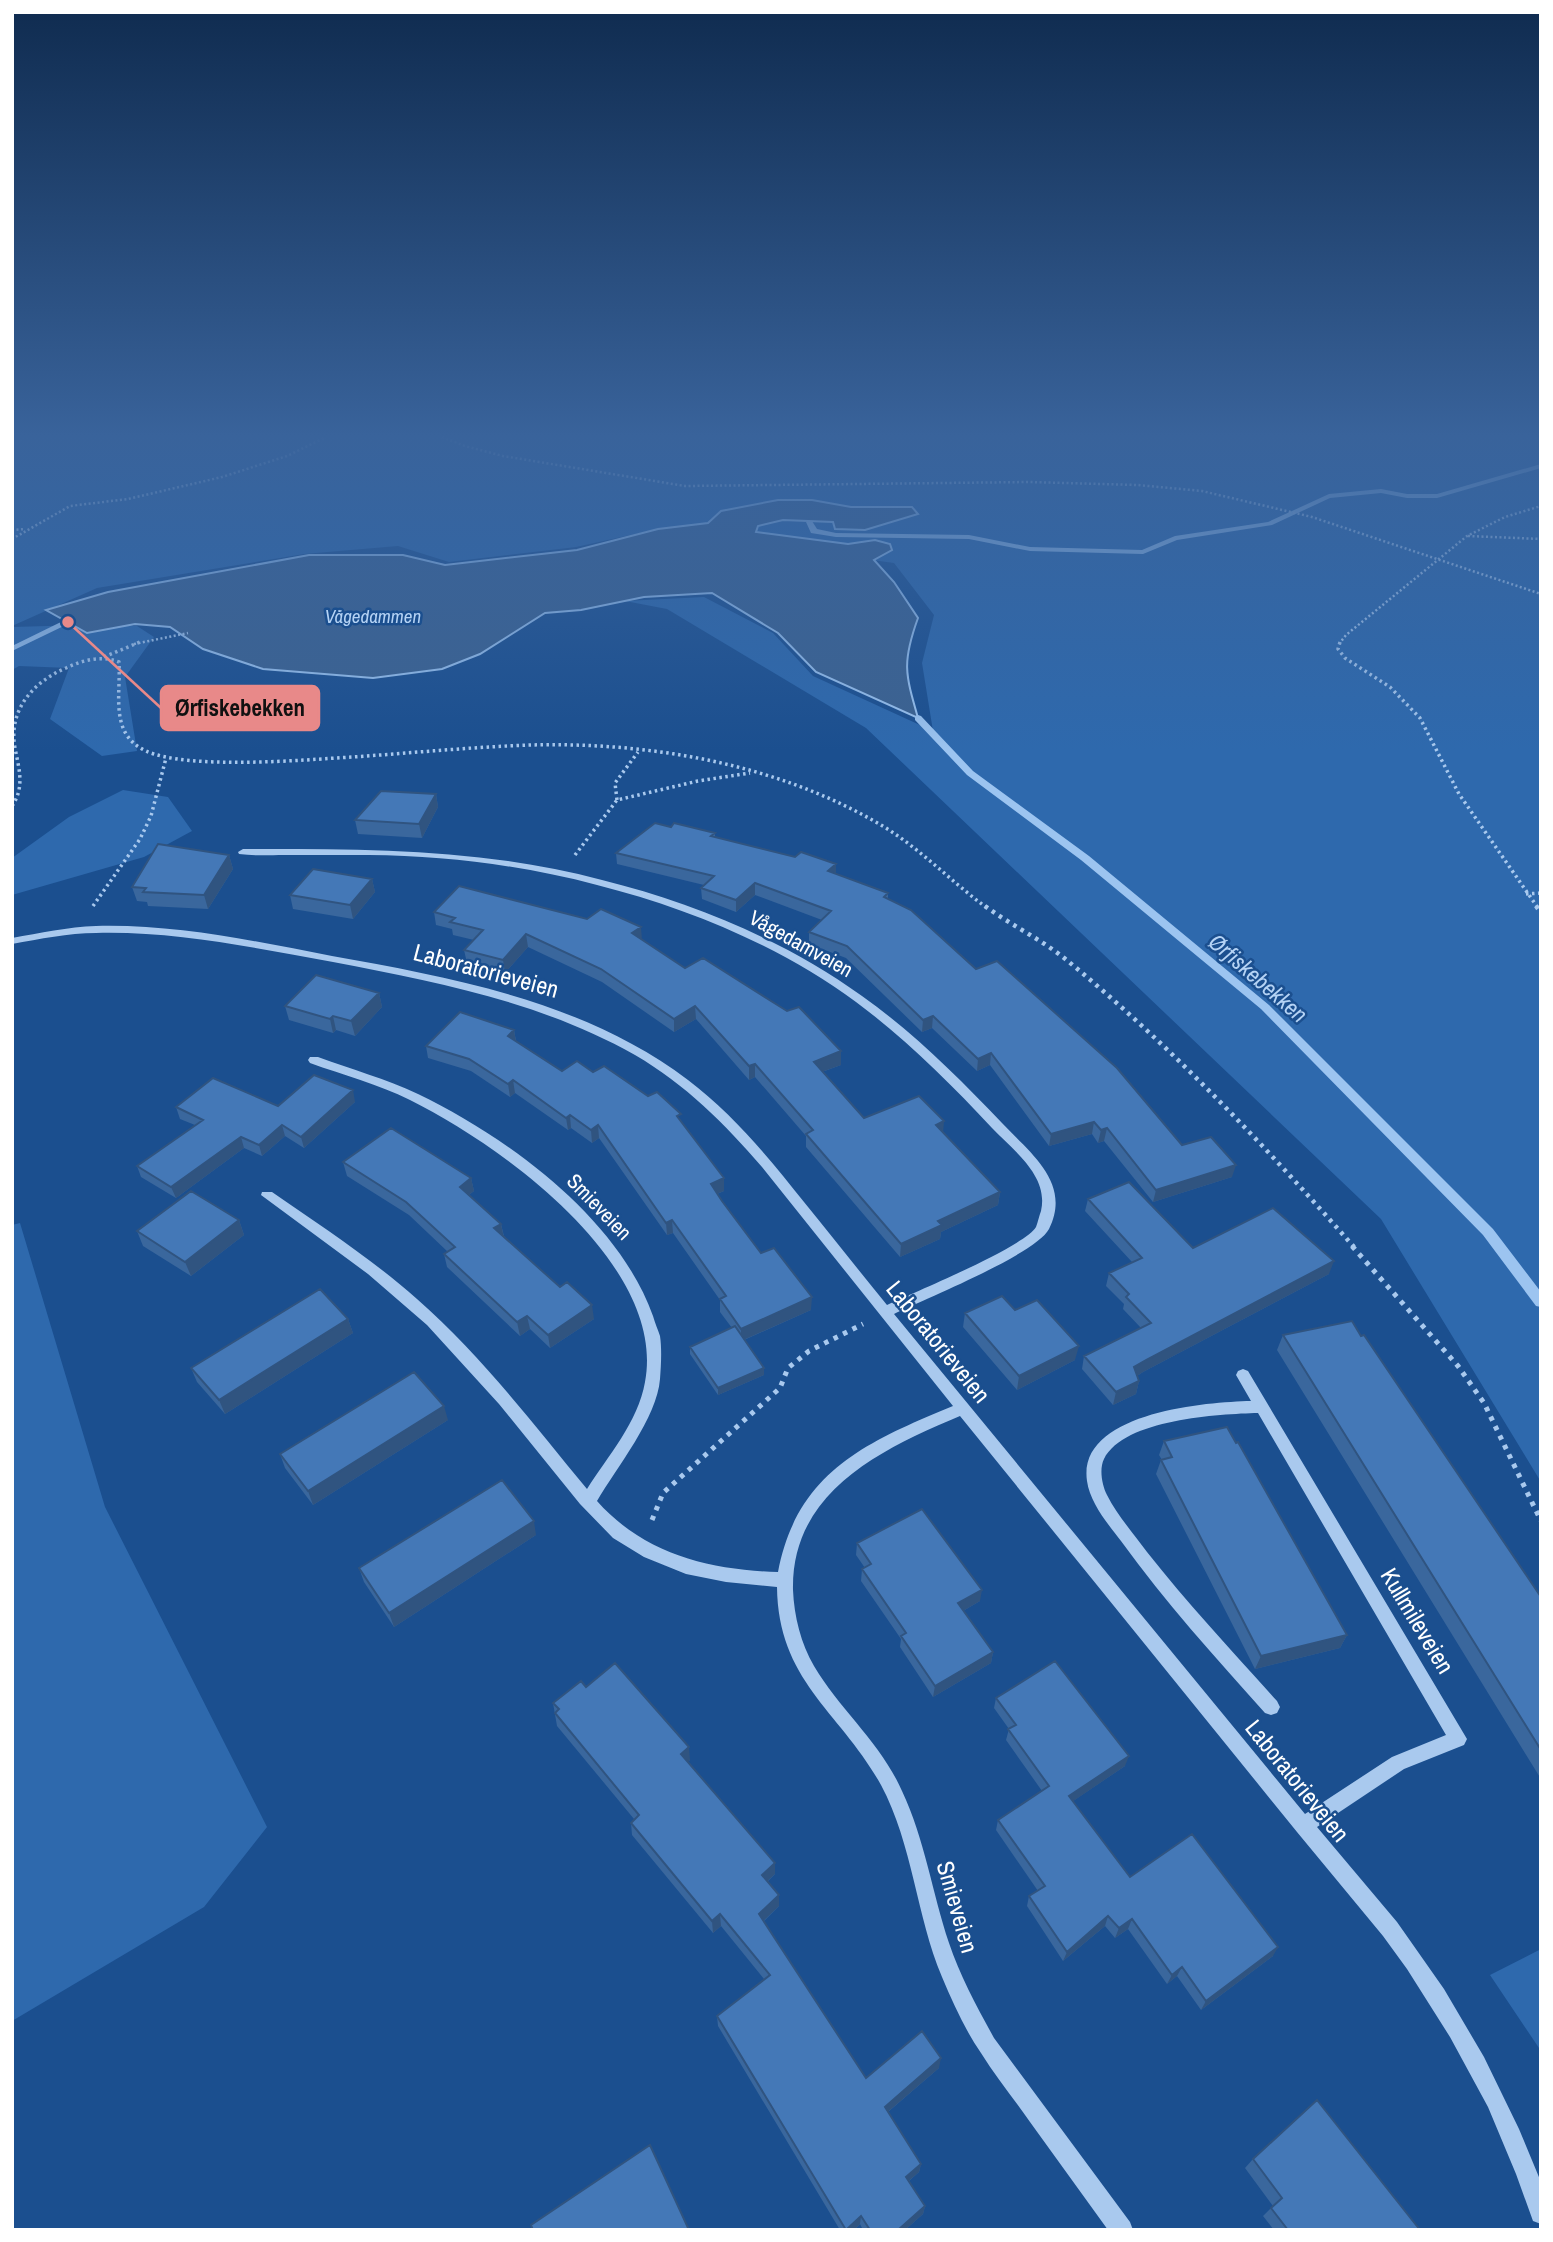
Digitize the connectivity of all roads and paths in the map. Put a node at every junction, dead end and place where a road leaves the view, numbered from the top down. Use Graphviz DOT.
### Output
graph roads {
  1 [pos="1383,542"];
  2 [pos="1460,542"];
  3 [pos="1436,560"];
  4 [pos="1541,594"];
  5 [pos="188,633"];
  6 [pos="103,657"];
  7 [pos="638,751"];
  8 [pos="166,758"];
  9 [pos="754,773"];
  10 [pos="617,800"];
  11 [pos="12,806"];
  12 [pos="243,852"];
  13 [pos="559,875"];
  14 [pos="1541,893"];
  15 [pos="1525,894"];
  16 [pos="1541,913"];
  17 [pos="83,929"];
  18 [pos="12,941"];
  19 [pos="314,1060"];
  20 [pos="267,1195"];
  21 [pos="885,1312"];
  22 [pos="1243,1375"];
  23 [pos="1262,1407"];
  24 [pos="962,1409"];
  25 [pos="588,1501"];
  26 [pos="1541,1521"];
  27 [pos="631,1542"];
  28 [pos="785,1580"];
  29 [pos="1271,1707"];
  30 [pos="1303,1826"];
  31 [pos="1541,2213"];
  32 [pos="1122,2230"];
  1 -- 3 [label="path"];
  2 -- 3 [label="path"];
  3 -- 4 [label="path"];
  3 -- 15 [label="path"];
  5 -- 6 [label="path"];
  6 -- 8 [label="path"];
  6 -- 11 [label="path"];
  7 -- 8 [label="path"];
  7 -- 9 [label="path"];
  7 -- 10 [label="path"];
  8 -- 17 [label="path"];
  9 -- 10 [label="path"];
  9 -- 26 [label="path"];
  10 -- 13 [label="path"];
  12 -- 13 [label="street, Vågedamveien"];
  13 -- 21 [label="street, Vågedamveien"];
  14 -- 15 [label="path"];
  15 -- 16 [label="path"];
  17 -- 18 [label="street, Laboratorieveien"];
  17 -- 21 [label="street, Laboratorieveien"];
  19 -- 25 [label="street, Smieveien"];
  20 -- 25 [label="street"];
  21 -- 24 [label="street, Laboratorieveien"];
  21 -- 27 [label="path"];
  22 -- 23 [label="street, Kullmileveien"];
  23 -- 29 [label="street"];
  23 -- 30 [label="lane, Kullmileveien"];
  24 -- 28 [label="street, Smieveien"];
  24 -- 30 [label="street, Laboratorieveien"];
  25 -- 27 [label="street"];
  27 -- 28 [label="street"];
  28 -- 32 [label="street, Smieveien"];
  30 -- 31 [label="street, Laboratorieveien"];
}
